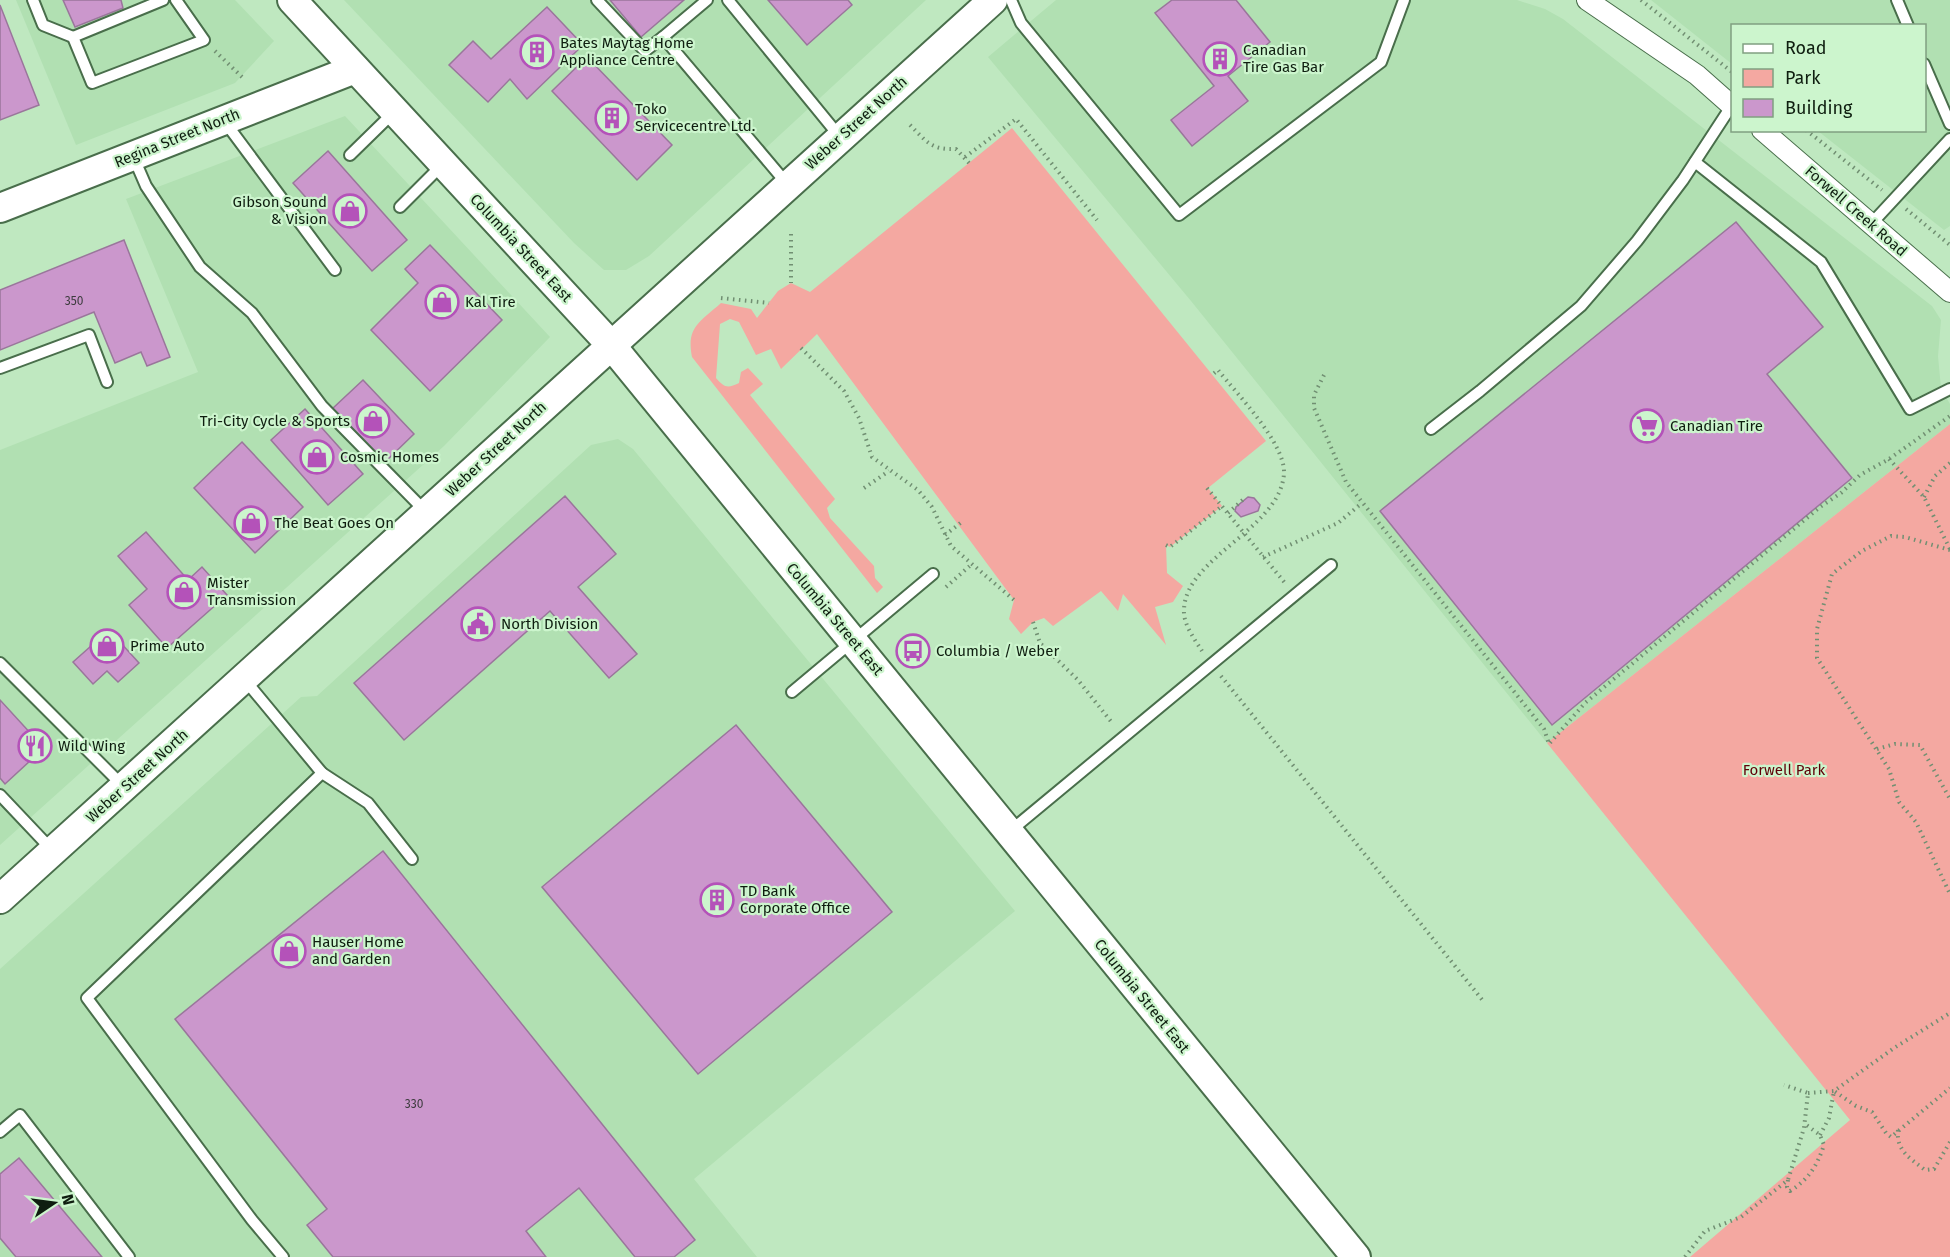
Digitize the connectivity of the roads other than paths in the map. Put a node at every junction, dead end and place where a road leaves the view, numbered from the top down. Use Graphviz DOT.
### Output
graph roads {
  1 [pos="33,0"];
  2 [pos="163,0"];
  3 [pos="176,0"];
  4 [pos="292,0"];
  5 [pos="597,0"];
  6 [pos="707,0"];
  7 [pos="728,0"];
  8 [pos="993,0"];
  9 [pos="1011,0"];
  10 [pos="1404,0"];
  11 [pos="1587,0"];
  12 [pos="1897,0"];
  13 [pos="1907,24"];
  14 [pos="73,37"];
  15 [pos="663,37"];
  16 [pos="355,69"];
  17 [pos="1926,69"];
  18 [pos="1731,104"];
  19 [pos="1731,107"];
  20 [pos="395,112"];
  21 [pos="223,119"];
  22 [pos="1950,124"];
  23 [pos="1764,132"];
  24 [pos="840,137"];
  25 [pos="1950,139"];
  26 [pos="350,155"];
  27 [pos="133,156"];
  28 [pos="1695,162"];
  29 [pos="443,164"];
  30 [pos="788,185"];
  31 [pos="400,207"];
  32 [pos="0,208"];
  33 [pos="1872,224"];
  34 [pos="335,270"];
  35 [pos="1950,292"];
  36 [pos="610,345"];
  37 [pos="0,368"];
  38 [pos="107,382"];
  39 [pos="1950,389"];
  40 [pos="1431,429"];
  41 [pos="427,513"];
  42 [pos="1331,565"];
  43 [pos="933,574"];
  44 [pos="853,642"];
  45 [pos="0,663"];
  46 [pos="245,680"];
  47 [pos="792,692"];
  48 [pos="322,773"];
  49 [pos="125,787"];
  50 [pos="0,795"];
  51 [pos="1009,832"];
  52 [pos="53,852"];
  53 [pos="412,859"];
  54 [pos="0,899"];
  55 [pos="0,1132"];
  56 [pos="129,1257"];
  57 [pos="283,1257"];
  58 [pos="1356,1257"];
  1 -- 14 [label="lane"];
  2 -- 14 [label="lane"];
  3 -- 14 [label="lane"];
  4 -- 16 [label="main road, Columbia Street East"];
  5 -- 15 [label="lane"];
  6 -- 15 [label="lane"];
  7 -- 24 [label="lane"];
  8 -- 24 [label="main road, Weber Street North"];
  9 -- 10 [label="lane"];
  11 -- 18 [label="street"];
  12 -- 13 [label="lane"];
  15 -- 30 [label="lane"];
  16 -- 20 [label="main road, Columbia Street East"];
  16 -- 21 [label="main road, Regina Street North"];
  17 -- 22 [label="lane"];
  19 -- 28 [label="lane"];
  20 -- 26 [label="lane"];
  20 -- 29 [label="main road, Columbia Street East"];
  21 -- 27 [label="main road, Regina Street North"];
  21 -- 34 [label="lane"];
  23 -- 33 [label="street, Forwell Creek Road"];
  24 -- 30 [label="main road, Weber Street North"];
  25 -- 33 [label="lane"];
  27 -- 32 [label="main road, Regina Street North"];
  27 -- 41 [label="lane"];
  28 -- 39 [label="lane"];
  28 -- 40 [label="lane"];
  29 -- 31 [label="lane"];
  29 -- 36 [label="main road, Columbia Street East"];
  30 -- 36 [label="main road, Weber Street North"];
  33 -- 35 [label="street, Forwell Creek Road"];
  36 -- 41 [label="main road, Weber Street North"];
  36 -- 44 [label="main road, Columbia Street East"];
  37 -- 38 [label="lane"];
  41 -- 46 [label="main road, Weber Street North"];
  42 -- 51 [label="lane"];
  43 -- 44 [label="lane"];
  44 -- 47 [label="lane"];
  44 -- 51 [label="main road, Columbia Street East"];
  45 -- 49 [label="lane"];
  46 -- 48 [label="lane"];
  46 -- 49 [label="main road, Weber Street North"];
  48 -- 53 [label="lane"];
  48 -- 57 [label="lane"];
  49 -- 52 [label="main road, Weber Street North"];
  50 -- 52 [label="lane"];
  51 -- 58 [label="main road, Columbia Street East"];
  52 -- 54 [label="main road, Weber Street North"];
  55 -- 56 [label="lane"];
}
